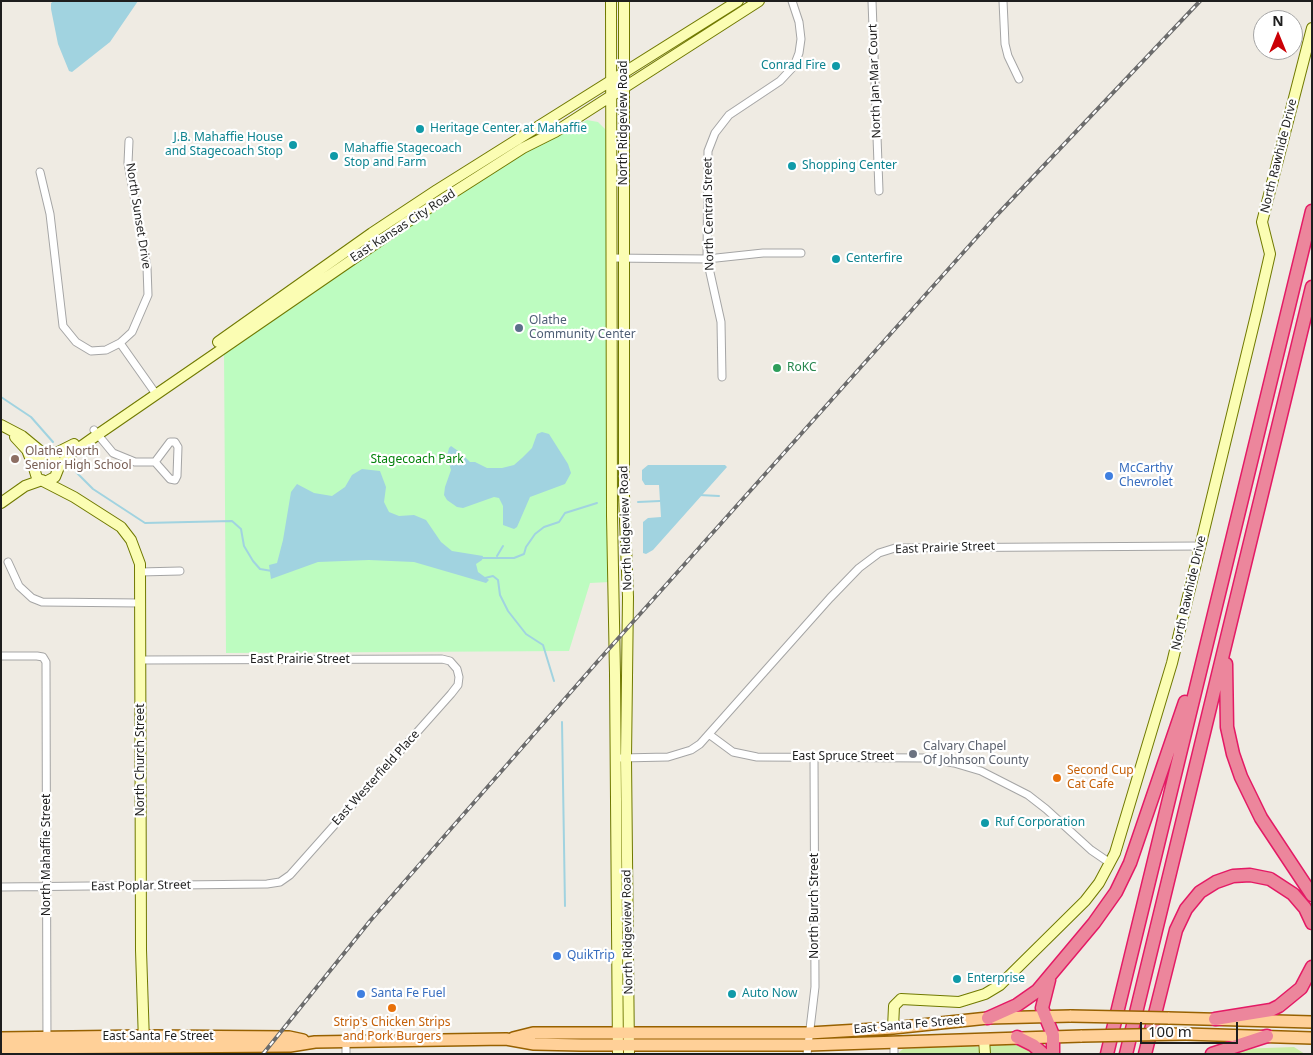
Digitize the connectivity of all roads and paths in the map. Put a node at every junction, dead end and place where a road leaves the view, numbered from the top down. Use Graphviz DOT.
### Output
graph roads {
  1 [pos="611,1"];
  2 [pos="624,1"];
  3 [pos="738,1"];
  4 [pos="759,1"];
  5 [pos="792,1"];
  6 [pos="872,1"];
  7 [pos="1003,1"];
  8 [pos="1312,28"];
  9 [pos="624,73"];
  10 [pos="1019,79"];
  11 [pos="612,81"];
  12 [pos="624,89"];
  13 [pos="612,96"];
  14 [pos="129,141"];
  15 [pos="40,172"];
  16 [pos="879,191"];
  17 [pos="1312,210"];
  18 [pos="801,252"];
  19 [pos="611,258"];
  20 [pos="624,258"];
  21 [pos="707,259"];
  22 [pos="1312,287"];
  23 [pos="120,344"];
  24 [pos="722,377"];
  25 [pos="154,391"];
  26 [pos="2,426"];
  27 [pos="96,432"];
  28 [pos="48,455"];
  29 [pos="155,462"];
  30 [pos="33,467"];
  31 [pos="58,469"];
  32 [pos="44,481"];
  33 [pos="1,495"];
  34 [pos="74,497"];
  35 [pos="1,503"];
  36 [pos="1200,546"];
  37 [pos="8,562"];
  38 [pos="180,571"];
  39 [pos="140,572"];
  40 [pos="140,603"];
  41 [pos="1207,640"];
  42 [pos="1226,640"];
  43 [pos="1,656"];
  44 [pos="140,660"];
  45 [pos="457,669"];
  46 [pos="710,735"];
  47 [pos="814,757"];
  48 [pos="621,758"];
  49 [pos="1110,863"];
  50 [pos="280,882"];
  51 [pos="142,885"];
  52 [pos="47,886"];
  53 [pos="1,887"];
  54 [pos="1312,895"];
  55 [pos="1312,922"];
  56 [pos="1312,967"];
  57 [pos="1051,975"];
  58 [pos="1045,1016"];
  59 [pos="988,1018"];
  60 [pos="1215,1019"];
  61 [pos="1312,1022"];
  62 [pos="935,1024"];
  63 [pos="893,1028"];
  64 [pos="809,1033"];
  65 [pos="1053,1035"];
  66 [pos="1267,1036"];
  67 [pos="1017,1037"];
  68 [pos="1,1038"];
  69 [pos="1312,1038"];
  70 [pos="984,1039"];
  71 [pos="346,1041"];
  72 [pos="624,1044"];
  73 [pos="851,1044"];
  74 [pos="47,1046"];
  75 [pos="145,1046"];
  76 [pos="1,1048"];
  77 [pos="894,1048"];
  78 [pos="807,1049"];
  79 [pos="346,1054"];
  80 [pos="984,1054"];
  81 [pos="1043,1054"];
  82 [pos="1053,1054"];
  83 [pos="1107,1054"];
  84 [pos="1126,1054"];
  85 [pos="1145,1054"];
  86 [pos="1212,1054"];
  1 -- 11 [label="street, North Ridgeview Road"];
  2 -- 9 [label="street, North Ridgeview Road"];
  3 -- 9 [label="street, East Kansas City Road"];
  4 -- 12 [label="street, East Kansas City Road"];
  5 -- 21 [label="street, North Central Street"];
  6 -- 16 [label="street, North Jan-Mar Court"];
  7 -- 10 [label="street"];
  8 -- 36 [label="street, North Rawhide Drive"];
  9 -- 11 [label="street, East Kansas City Road"];
  9 -- 12 [label="street, North Ridgeview Road"];
  11 -- 13 [label="street, North Ridgeview Road"];
  11 -- 25 [label="street, East Kansas City Road"];
  12 -- 13 [label="street, East Kansas City Road"];
  12 -- 20 [label="street, North Ridgeview Road"];
  13 -- 19 [label="street, North Ridgeview Road"];
  13 -- 25 [label="street, East Kansas City Road"];
  14 -- 23 [label="street, North Sunset Drive"];
  15 -- 23 [label="street"];
  17 -- 41 [label="highway"];
  18 -- 21 [label="street"];
  19 -- 20 [label="street"];
  19 -- 48 [label="street, North Ridgeview Road"];
  20 -- 21 [label="street"];
  20 -- 48 [label="street, North Ridgeview Road"];
  21 -- 24 [label="street, North Central Street"];
  22 -- 42 [label="highway"];
  23 -- 25 [label="street"];
  25 -- 27 [label="street, East Kansas City Road"];
  26 -- 28 [label="street"];
  26 -- 30 [label="street"];
  27 -- 28 [label="street, East Kansas City Road"];
  27 -- 29 [label="street"];
  27 -- 31 [label="street, East Kansas City Road"];
  28 -- 30 [label="street"];
  28 -- 31 [label="street"];
  29 -- 29 [label="street"];
  30 -- 32 [label="street"];
  30 -- 33 [label="street"];
  31 -- 32 [label="street"];
  31 -- 34 [label="street, North Church Street"];
  32 -- 34 [label="street, North Church Street"];
  32 -- 35 [label="street"];
  34 -- 39 [label="street, North Church Street"];
  36 -- 46 [label="street, East Prairie Street"];
  36 -- 49 [label="street, North Rawhide Drive"];
  37 -- 40 [label="street"];
  38 -- 39 [label="street"];
  39 -- 40 [label="street, North Church Street"];
  40 -- 44 [label="street, North Church Street"];
  41 -- 57 [label="highway"];
  41 -- 83 [label="highway"];
  42 -- 54 [label="highway"];
  42 -- 84 [label="highway"];
  43 -- 52 [label="street, North Mahaffie Street"];
  44 -- 45 [label="street, East Prairie Street"];
  44 -- 51 [label="street, North Church Street"];
  45 -- 50 [label="street, East Westerfield Place"];
  46 -- 47 [label="street, East Spruce Street"];
  46 -- 48 [label="street"];
  47 -- 49 [label="street, East Spruce Street"];
  47 -- 64 [label="street, North Burch Street"];
  48 -- 72 [label="street, North Ridgeview Road"];
  49 -- 63 [label="street, North Rawhide Drive"];
  50 -- 51 [label="street, East Poplar Street"];
  51 -- 52 [label="street, East Poplar Street"];
  51 -- 75 [label="street, North Church Street"];
  52 -- 53 [label="street, East Poplar Street"];
  52 -- 74 [label="street, North Mahaffie Street"];
  55 -- 85 [label="highway"];
  56 -- 60 [label="highway"];
  57 -- 58 [label="highway"];
  57 -- 59 [label="highway"];
  58 -- 59 [label="main road, East Santa Fe Street"];
  58 -- 60 [label="main road, East Santa Fe Street, bridge"];
  58 -- 65 [label="highway"];
  59 -- 62 [label="main road, East Santa Fe Street"];
  60 -- 61 [label="main road, East Santa Fe Street"];
  62 -- 63 [label="main road, East Santa Fe Street"];
  62 -- 77 [label="main road"];
  63 -- 64 [label="main road, East Santa Fe Street"];
  63 -- 73 [label="main road"];
  64 -- 72 [label="main road, East Santa Fe Street"];
  64 -- 78 [label="street, North Burch Street"];
  65 -- 66 [label="main road, East Santa Fe Street, bridge"];
  65 -- 67 [label="main road, East Santa Fe Street"];
  65 -- 82 [label="highway"];
  66 -- 69 [label="main road, East Santa Fe Street"];
  66 -- 86 [label="highway"];
  67 -- 70 [label="main road, East Santa Fe Street"];
  67 -- 81 [label="highway"];
  68 -- 74 [label="main road, East Santa Fe Street"];
  70 -- 77 [label="main road, East Santa Fe Street"];
  70 -- 80 [label="street"];
  71 -- 72 [label="main road, East Santa Fe Street"];
  71 -- 75 [label="main road, East Santa Fe Street"];
  71 -- 79 [label="street"];
  72 -- 78 [label="main road, East Santa Fe Street"];
  73 -- 77 [label="main road, East Santa Fe Street"];
  73 -- 78 [label="main road, East Santa Fe Street"];
  74 -- 75 [label="main road, East Santa Fe Street"];
  74 -- 76 [label="main road, East Santa Fe Street"];
}
